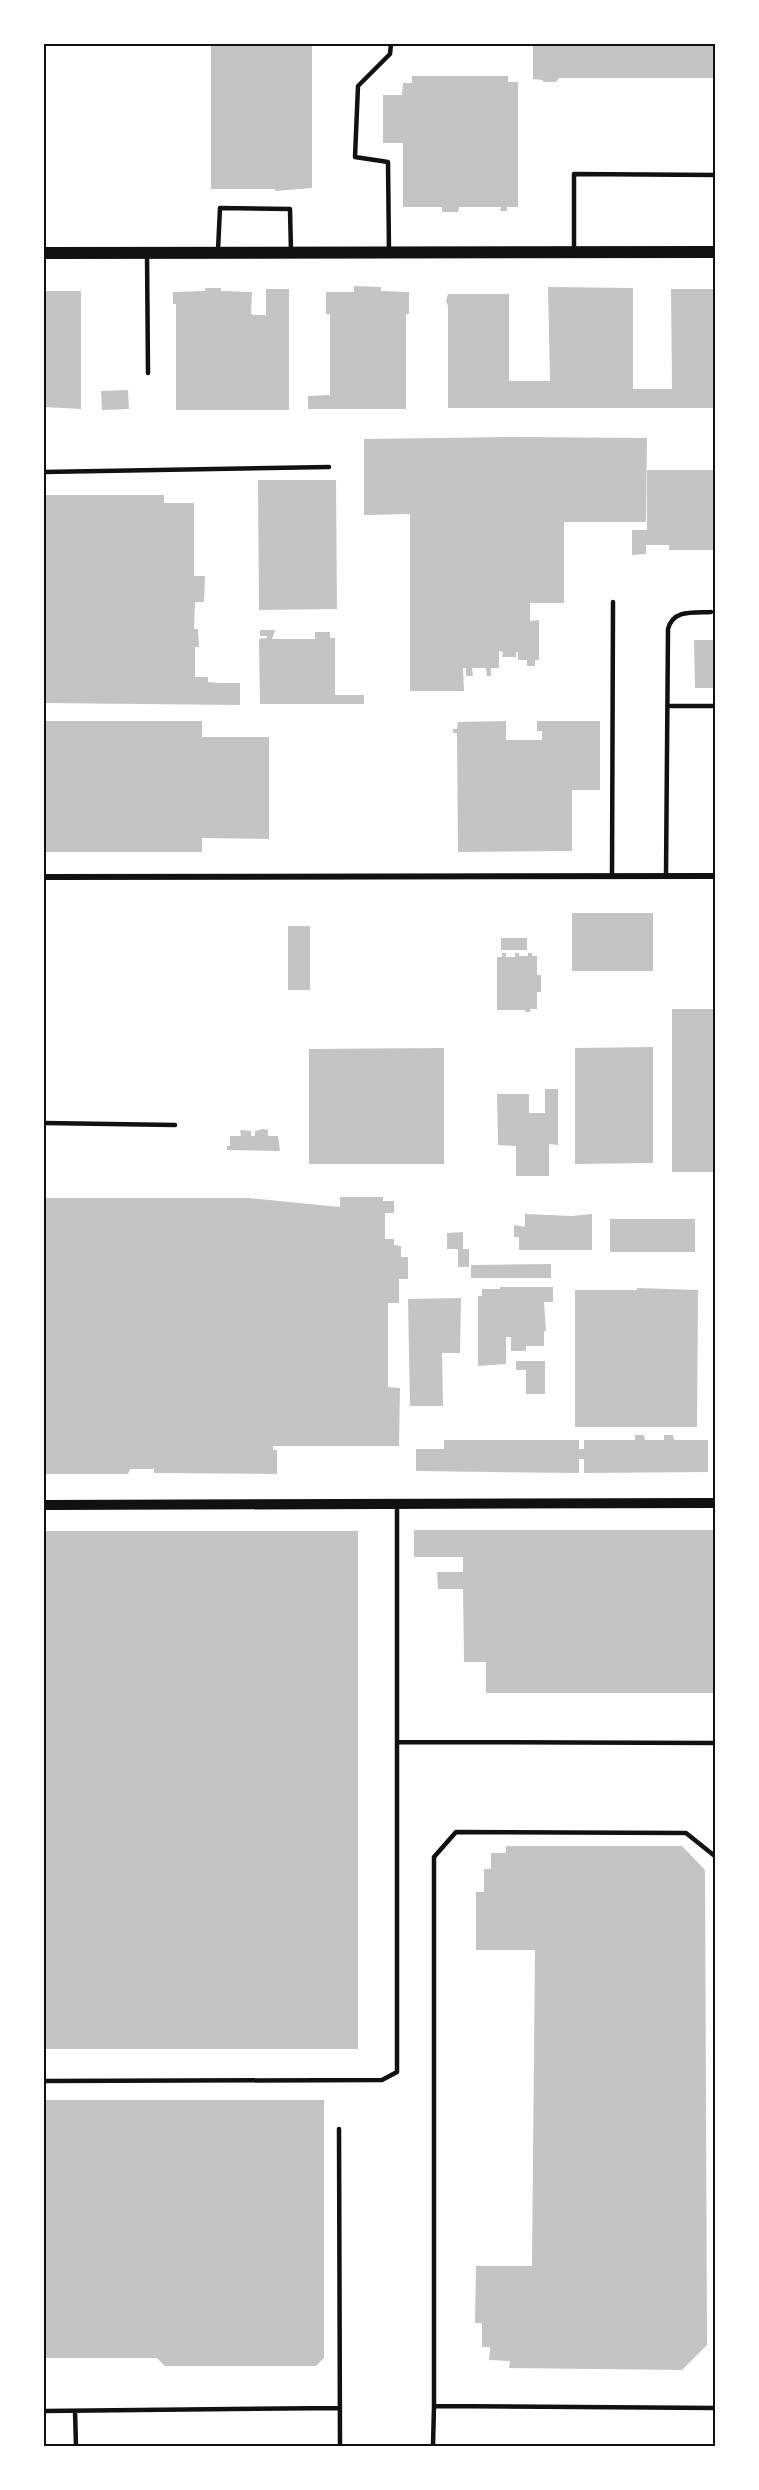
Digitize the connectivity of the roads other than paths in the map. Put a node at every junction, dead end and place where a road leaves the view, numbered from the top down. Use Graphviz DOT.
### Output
graph roads {
  1 [pos="391,44"];
  2 [pos="716,175"];
  3 [pos="389,252"];
  4 [pos="574,252"];
  5 [pos="716,252"];
  6 [pos="44,253"];
  7 [pos="147,253"];
  8 [pos="217,253"];
  9 [pos="291,253"];
  10 [pos="148,373"];
  11 [pos="329,467"];
  12 [pos="44,472"];
  13 [pos="613,602"];
  14 [pos="711,612"];
  15 [pos="668,706"];
  16 [pos="716,706"];
  17 [pos="612,876"];
  18 [pos="666,876"];
  19 [pos="716,876"];
  20 [pos="44,877"];
  21 [pos="44,1123"];
  22 [pos="174,1125"];
  23 [pos="716,1503"];
  24 [pos="397,1504"];
  25 [pos="44,1505"];
  26 [pos="397,1742"];
  27 [pos="716,1743"];
  28 [pos="716,1857"];
  29 [pos="44,2080"];
  30 [pos="339,2128"];
  31 [pos="434,2406"];
  32 [pos="339,2408"];
  33 [pos="716,2408"];
  34 [pos="44,2411"];
  35 [pos="75,2411"];
  36 [pos="76,2446"];
  37 [pos="340,2446"];
  38 [pos="433,2446"];
  1 -- 3 [label="lane"];
  2 -- 4 [label="lane"];
  3 -- 4 [label="main road"];
  3 -- 9 [label="main road"];
  4 -- 5 [label="main road"];
  6 -- 7 [label="main road"];
  7 -- 8 [label="main road"];
  7 -- 10 [label="lane"];
  8 -- 9 [label="main road"];
  8 -- 9 [label="lane"];
  11 -- 12 [label="lane"];
  13 -- 17 [label="lane"];
  14 -- 15 [label="lane"];
  15 -- 16 [label="lane"];
  15 -- 18 [label="lane"];
  17 -- 18 [label="street"];
  17 -- 20 [label="street"];
  18 -- 19 [label="street"];
  21 -- 22 [label="lane"];
  23 -- 24 [label="street"];
  24 -- 25 [label="street"];
  24 -- 26 [label="lane"];
  26 -- 27 [label="lane"];
  26 -- 29 [label="lane"];
  28 -- 31 [label="lane"];
  30 -- 32 [label="lane"];
  31 -- 33 [label="lane"];
  31 -- 38 [label="lane"];
  32 -- 35 [label="lane"];
  32 -- 37 [label="lane"];
  34 -- 35 [label="lane"];
  35 -- 36 [label="lane"];
}
